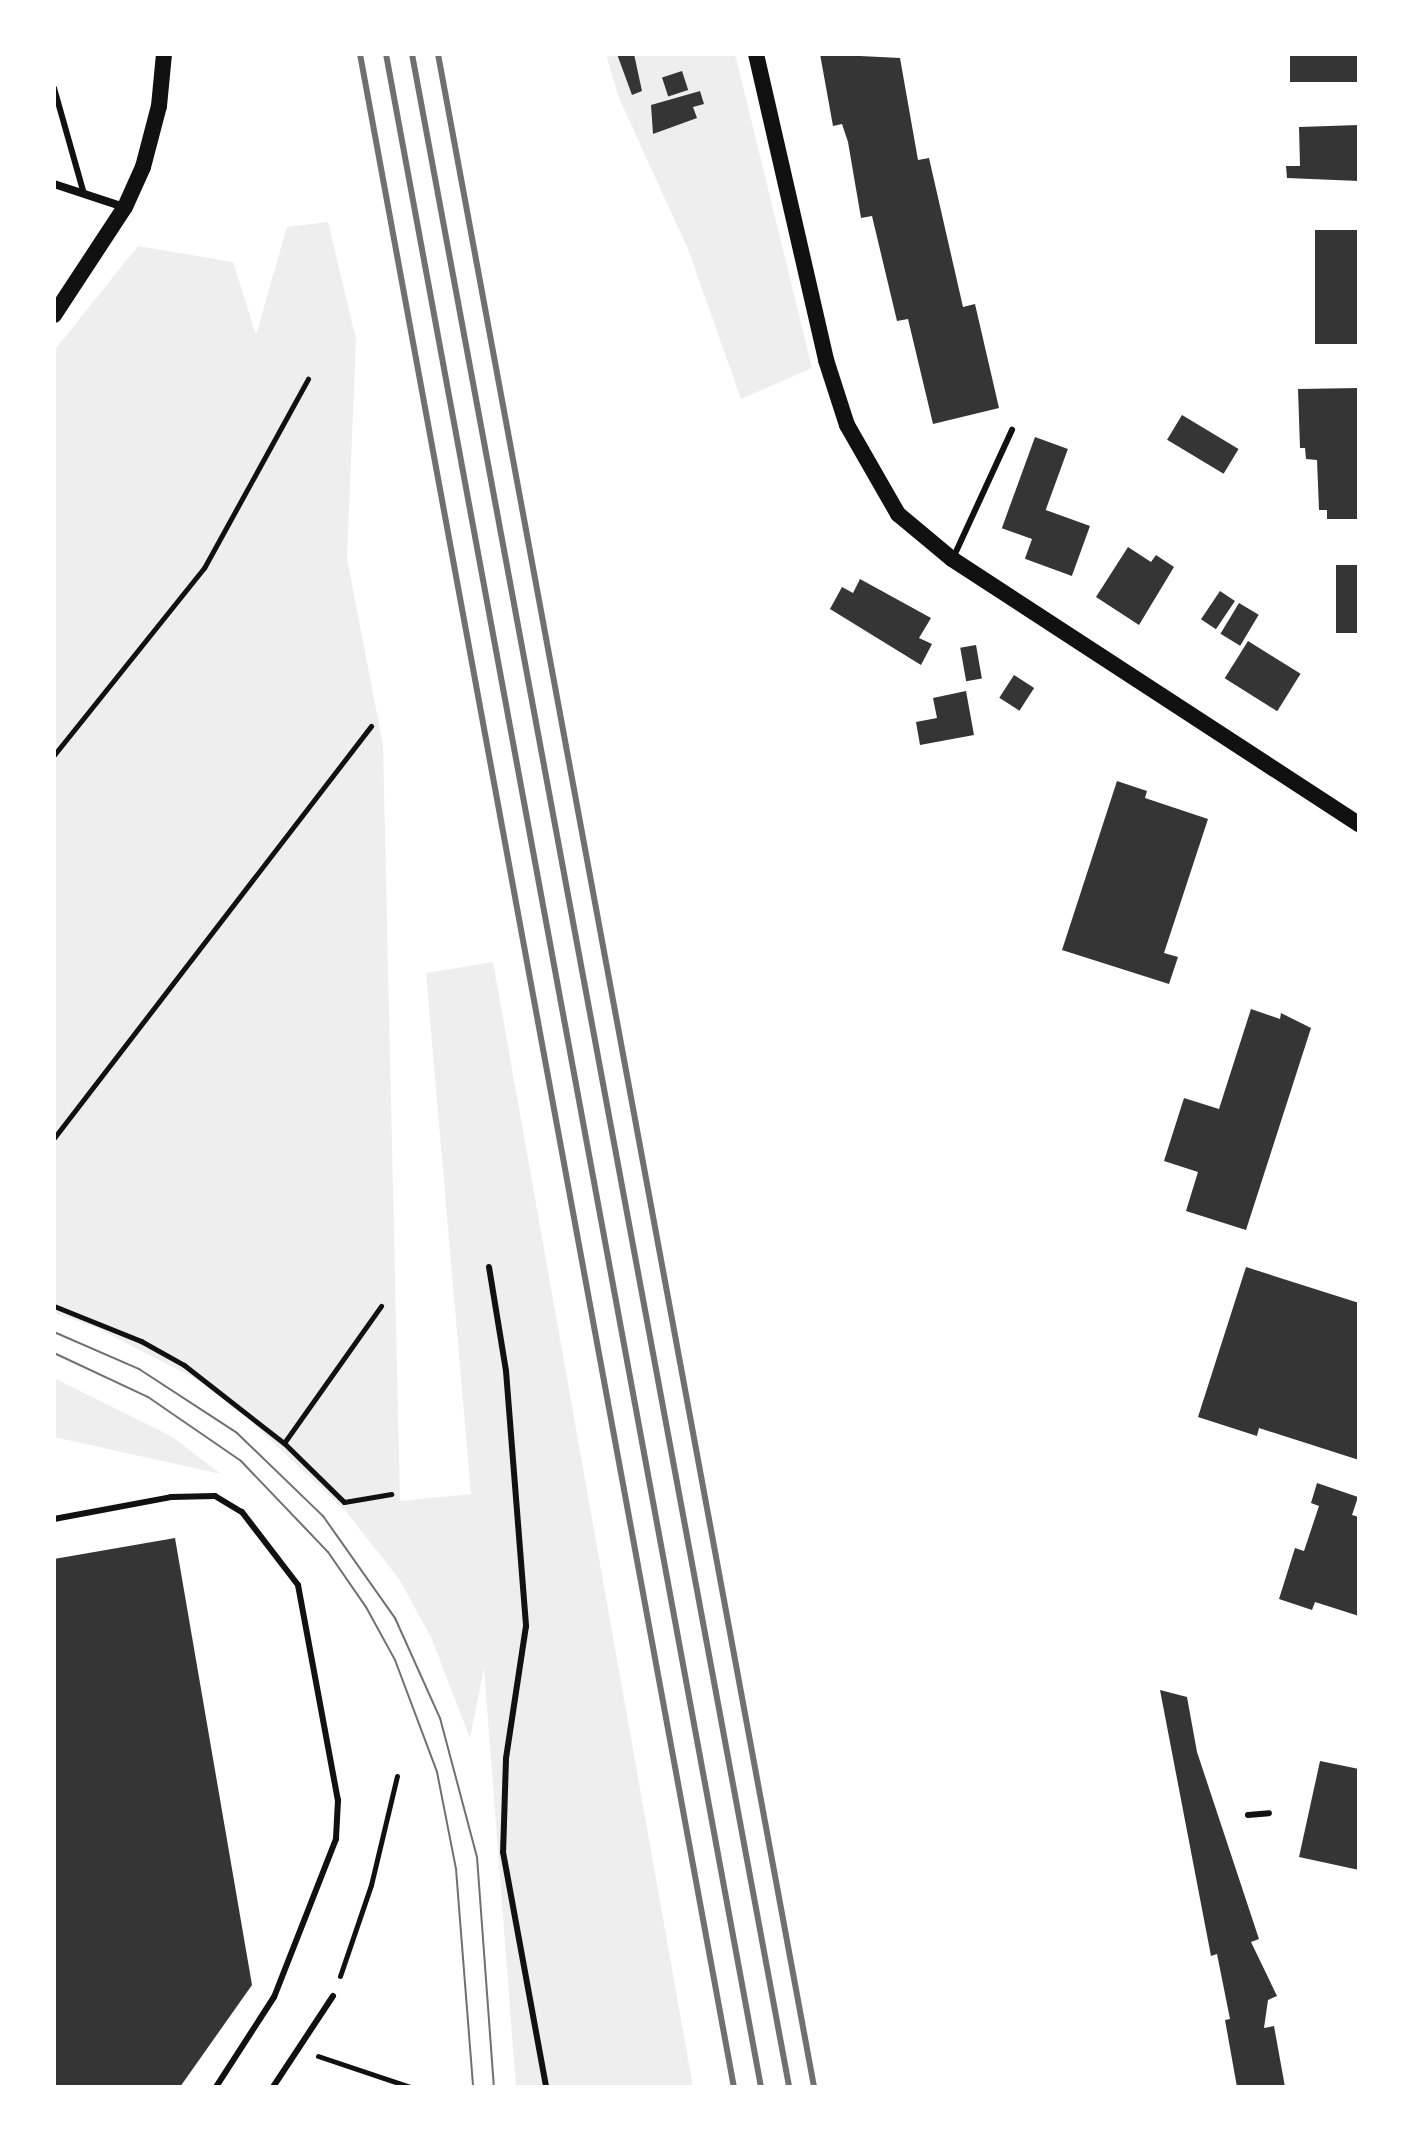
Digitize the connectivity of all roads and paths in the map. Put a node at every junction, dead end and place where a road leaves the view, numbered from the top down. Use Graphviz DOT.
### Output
graph roads {
  1 [pos="164,54"];
  2 [pos="756,54"];
  3 [pos="54,88"];
  4 [pos="54,184"];
  5 [pos="84,194"];
  6 [pos="125,207"];
  7 [pos="54,315"];
  8 [pos="308,379"];
  9 [pos="1012,430"];
  10 [pos="952,559"];
  11 [pos="371,726"];
  12 [pos="54,755"];
  13 [pos="1359,824"];
  14 [pos="54,1138"];
  15 [pos="489,1267"];
  16 [pos="54,1306"];
  17 [pos="381,1306"];
  18 [pos="284,1443"];
  19 [pos="391,1494"];
  20 [pos="54,1519"];
  21 [pos="397,1776"];
  22 [pos="1269,1813"];
  23 [pos="1248,1815"];
  24 [pos="333,1996"];
  25 [pos="298,2049"];
  26 [pos="216,2087"];
  27 [pos="273,2087"];
  28 [pos="410,2087"];
  29 [pos="546,2087"];
  1 -- 6 [label="main road"];
  2 -- 10 [label="main road"];
  3 -- 5 [label="lane"];
  4 -- 5 [label="street"];
  5 -- 6 [label="street"];
  6 -- 7 [label="main road"];
  8 -- 12 [label="path"];
  9 -- 10 [label="lane"];
  10 -- 13 [label="main road"];
  11 -- 14 [label="path"];
  15 -- 29 [label="lane"];
  16 -- 18 [label="path"];
  17 -- 18 [label="path"];
  18 -- 19 [label="path"];
  20 -- 26 [label="lane"];
  21 -- 24 [label="path"];
  22 -- 23 [label="lane"];
  24 -- 25 [label="lane"];
  25 -- 27 [label="lane"];
  25 -- 28 [label="path"];
}
